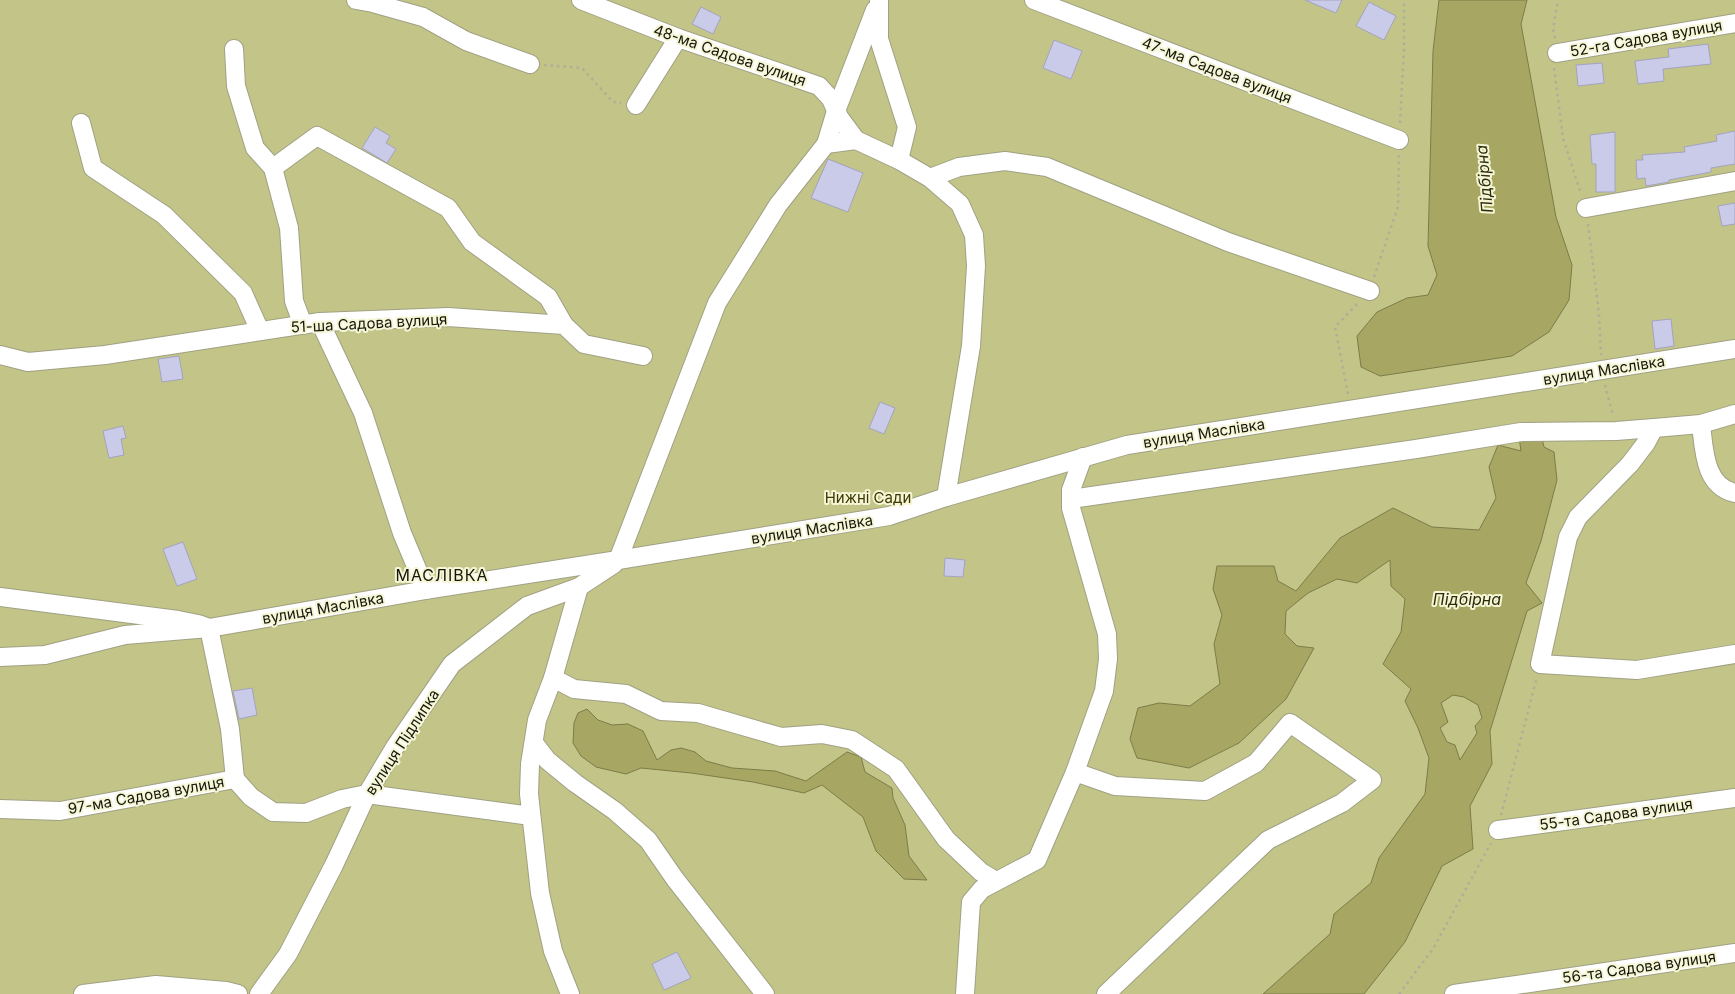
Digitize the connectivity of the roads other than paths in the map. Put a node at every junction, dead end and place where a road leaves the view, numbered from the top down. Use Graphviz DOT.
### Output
graph roads {
  1 [pos="356,0"];
  2 [pos="581,0"];
  3 [pos="879,0"];
  4 [pos="1034,0"];
  5 [pos="1735,22"];
  6 [pos="678,38"];
  7 [pos="234,49"];
  8 [pos="1557,53"];
  9 [pos="530,64"];
  10 [pos="636,105"];
  11 [pos="836,111"];
  12 [pos="81,123"];
  13 [pos="856,140"];
  14 [pos="1399,140"];
  15 [pos="826,144"];
  16 [pos="899,160"];
  17 [pos="273,168"];
  18 [pos="930,178"];
  19 [pos="1735,181"];
  20 [pos="1586,208"];
  21 [pos="1370,291"];
  22 [pos="311,323"];
  23 [pos="564,325"];
  24 [pos="260,331"];
  25 [pos="1735,349"];
  26 [pos="0,354"];
  27 [pos="643,356"];
  28 [pos="1735,414"];
  29 [pos="1702,424"];
  30 [pos="1654,428"];
  31 [pos="1083,457"];
  32 [pos="1735,493"];
  33 [pos="946,497"];
  34 [pos="1071,499"];
  35 [pos="618,560"];
  36 [pos="580,588"];
  37 [pos="426,590"];
  38 [pos="0,597"];
  39 [pos="96,610"];
  40 [pos="209,628"];
  41 [pos="107,640"];
  42 [pos="1735,654"];
  43 [pos="0,657"];
  44 [pos="553,678"];
  45 [pos="534,743"];
  46 [pos="1075,772"];
  47 [pos="235,780"];
  48 [pos="367,794"];
  49 [pos="1735,798"];
  50 [pos="0,810"];
  51 [pos="531,816"];
  52 [pos="1498,830"];
  53 [pos="989,885"];
  54 [pos="1735,953"];
  55 [pos="83,994"];
  56 [pos="238,994"];
  57 [pos="259,994"];
  58 [pos="570,994"];
  59 [pos="765,994"];
  60 [pos="965,994"];
  61 [pos="1106,994"];
  62 [pos="1454,994"];
  1 -- 9 [label="street"];
  2 -- 6 [label="street, 48-ма Садова вулиця"];
  3 -- 11 [label="street"];
  3 -- 16 [label="street"];
  4 -- 14 [label="street, 47-ма Садова вулиця"];
  5 -- 8 [label="street, 52-га Садова вулиця"];
  6 -- 10 [label="street"];
  6 -- 11 [label="street, 48-ма Садова вулиця"];
  7 -- 17 [label="street"];
  11 -- 13 [label="street, 48-ма Садова вулиця"];
  11 -- 15 [label="street"];
  12 -- 24 [label="street"];
  13 -- 15 [label="street"];
  13 -- 16 [label="street"];
  15 -- 35 [label="street"];
  16 -- 18 [label="street"];
  17 -- 22 [label="street"];
  17 -- 23 [label="street"];
  18 -- 21 [label="street"];
  18 -- 33 [label="street"];
  19 -- 20 [label="street"];
  22 -- 23 [label="street, 51-ша Садова вулиця"];
  22 -- 24 [label="street, 51-ша Садова вулиця"];
  22 -- 37 [label="street"];
  23 -- 27 [label="street"];
  24 -- 26 [label="street, 51-ша Садова вулиця"];
  25 -- 31 [label="street, вулиця Маслівка"];
  28 -- 29 [label="street"];
  29 -- 30 [label="street"];
  29 -- 32 [label="street"];
  30 -- 34 [label="street"];
  30 -- 42 [label="street"];
  31 -- 33 [label="street, вулиця Маслівка"];
  31 -- 34 [label="street"];
  33 -- 35 [label="street, вулиця Маслівка"];
  34 -- 46 [label="street"];
  35 -- 36 [label="street, вулиця Підлипка"];
  35 -- 37 [label="street, вулиця Маслівка"];
  36 -- 44 [label="street"];
  36 -- 48 [label="street, вулиця Підлипка"];
  37 -- 40 [label="street, вулиця Маслівка"];
  38 -- 39 [label="street"];
  39 -- 40 [label="street"];
  39 -- 41 [label="street"];
  40 -- 41 [label="street, вулиця Маслівка"];
  40 -- 47 [label="street"];
  41 -- 43 [label="street, вулиця Маслівка"];
  44 -- 45 [label="street"];
  44 -- 53 [label="street"];
  45 -- 51 [label="street"];
  45 -- 59 [label="street"];
  46 -- 53 [label="street"];
  46 -- 61 [label="street"];
  47 -- 48 [label="street, 97-ма Садова вулиця"];
  47 -- 50 [label="street, 97-ма Садова вулиця"];
  48 -- 51 [label="street, 97-ма Садова вулиця"];
  48 -- 57 [label="street, вулиця Підлипка"];
  49 -- 52 [label="street, 55-та Садова вулиця"];
  51 -- 58 [label="street"];
  53 -- 60 [label="street"];
  54 -- 62 [label="street, 56-та Садова вулиця"];
  55 -- 56 [label="street"];
}
